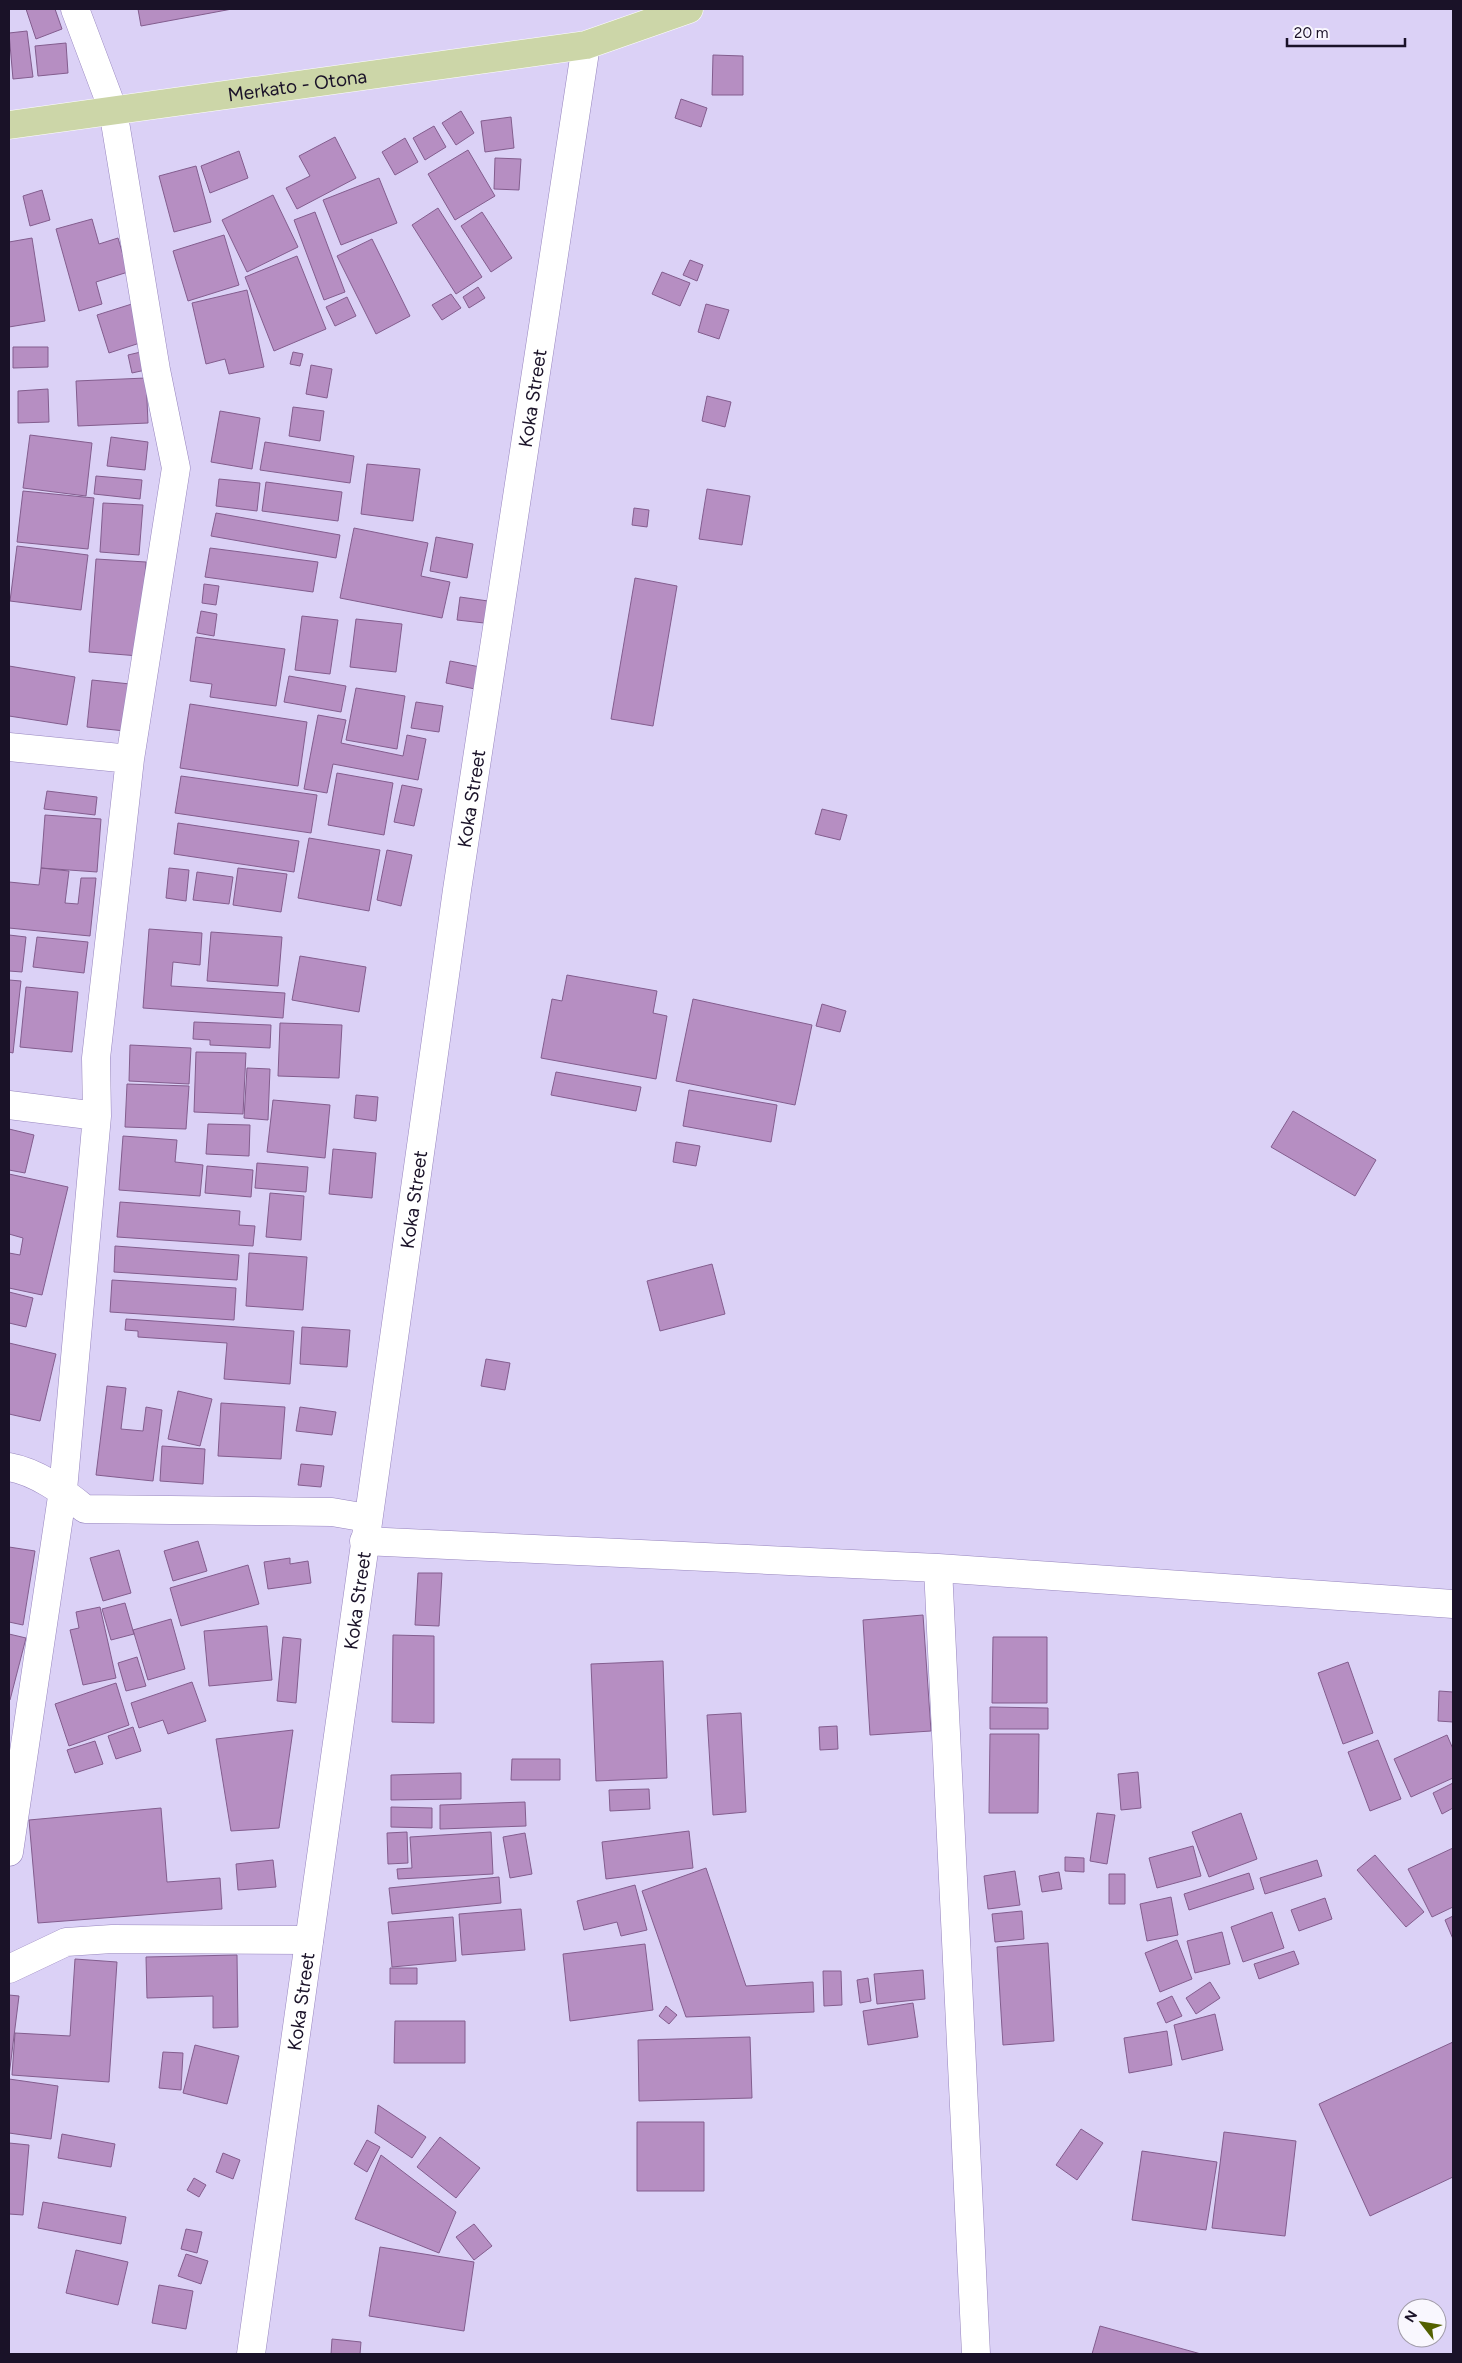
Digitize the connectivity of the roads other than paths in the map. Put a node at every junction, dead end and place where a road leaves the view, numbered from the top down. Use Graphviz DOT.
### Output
graph roads {
  1 [pos="75,9"];
  2 [pos="689,9"];
  3 [pos="586,45"];
  4 [pos="113,110"];
  5 [pos="9,125"];
  6 [pos="9,747"];
  7 [pos="130,759"];
  8 [pos="9,1105"];
  9 [pos="97,1116"];
  10 [pos="9,1467"];
  11 [pos="63,1490"];
  12 [pos="365,1530"];
  13 [pos="938,1568"];
  14 [pos="1453,1604"];
  15 [pos="9,1852"];
  16 [pos="309,1940"];
  17 [pos="9,1952"];
  18 [pos="9,1969"];
  19 [pos="251,2354"];
  20 [pos="976,2354"];
  1 -- 4 [label="street"];
  2 -- 3 [label="main road, Merkato - Otona"];
  3 -- 4 [label="main road, Merkato - Otona"];
  3 -- 12 [label="street, Koka Street"];
  4 -- 5 [label="main road, Merkato - Otona"];
  4 -- 7 [label="street"];
  6 -- 7 [label="street"];
  7 -- 9 [label="street"];
  8 -- 9 [label="street"];
  9 -- 11 [label="street"];
  10 -- 11 [label="street"];
  11 -- 12 [label="street"];
  11 -- 15 [label="street"];
  12 -- 13 [label="street"];
  12 -- 16 [label="street, Koka Street"];
  13 -- 14 [label="street"];
  13 -- 20 [label="street"];
  16 -- 18 [label="street"];
  16 -- 19 [label="street, Koka Street"];
  17 -- 18 [label="street"];
}
